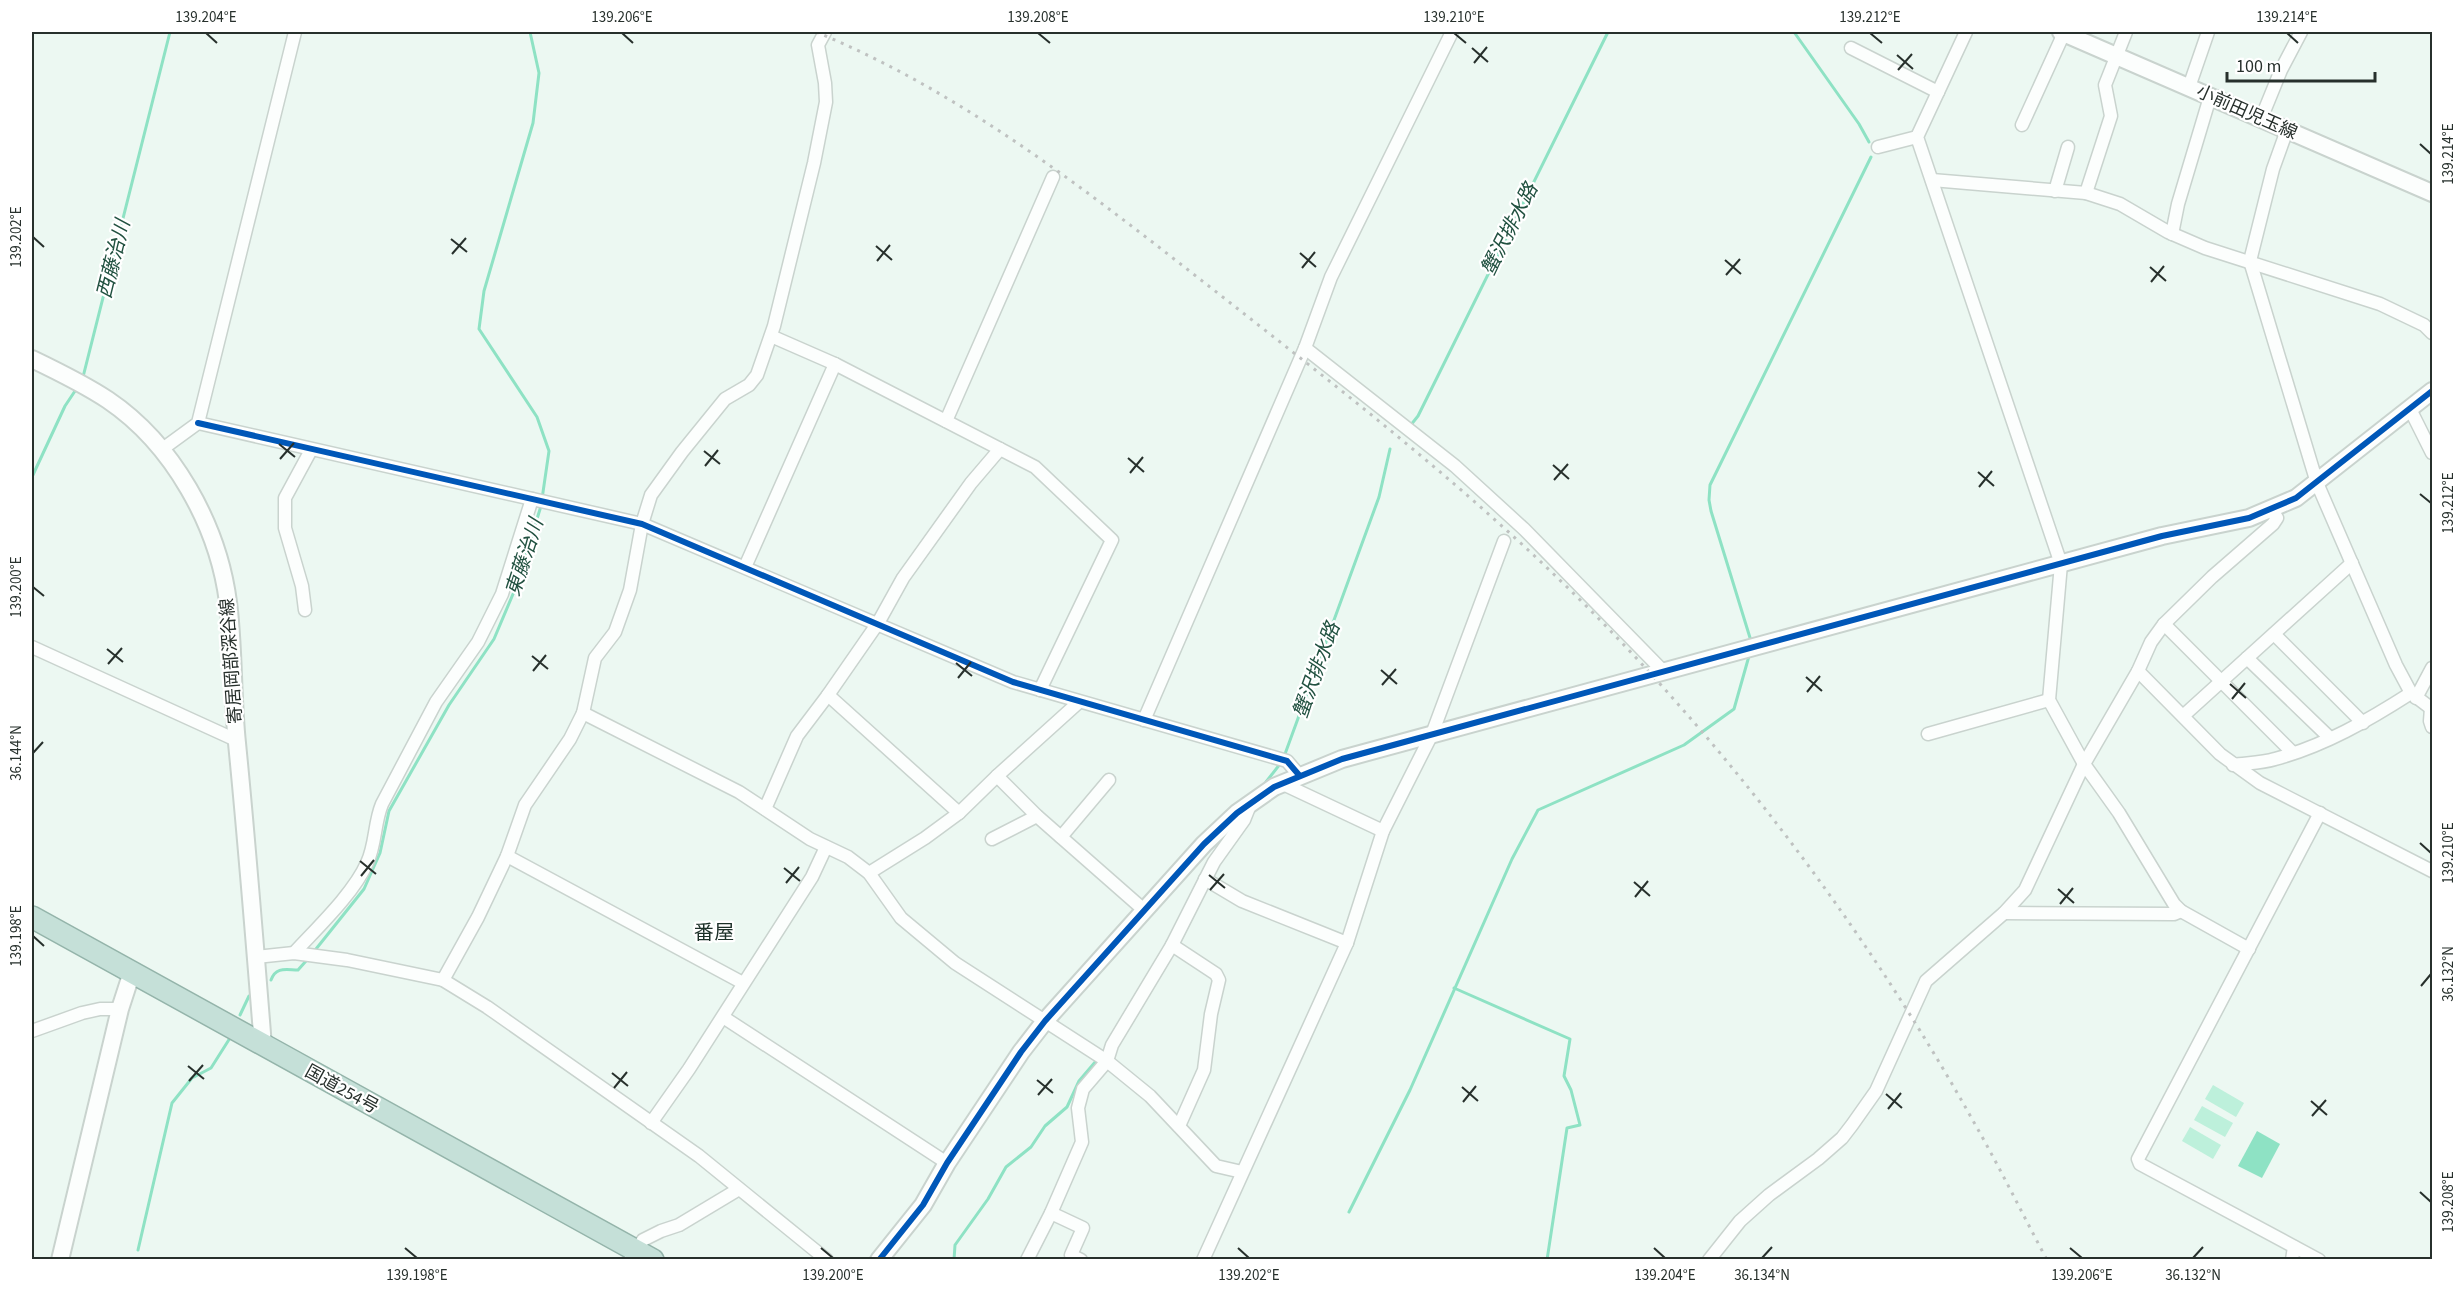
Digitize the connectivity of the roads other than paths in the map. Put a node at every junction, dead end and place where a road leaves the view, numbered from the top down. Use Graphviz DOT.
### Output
graph roads {
  1 [pos="295,32"];
  2 [pos="825,32"];
  3 [pos="1452,32"];
  4 [pos="1966,32"];
  5 [pos="2062,32"];
  6 [pos="2126,32"];
  7 [pos="2208,32"];
  8 [pos="2301,32"];
  9 [pos="1851,48"];
  10 [pos="2118,56"];
  11 [pos="2189,87"];
  12 [pos="1938,92"];
  13 [pos="2210,96"];
  14 [pos="2261,119"];
  15 [pos="2022,125"];
  16 [pos="2287,130"];
  17 [pos="1917,137"];
  18 [pos="1878,147"];
  19 [pos="2068,147"];
  20 [pos="1053,177"];
  21 [pos="1932,180"];
  22 [pos="2055,191"];
  23 [pos="2433,193"];
  24 [pos="2086,194"];
  25 [pos="2172,234"];
  26 [pos="2250,261"];
  27 [pos="2433,333"];
  28 [pos="771,336"];
  29 [pos="1305,348"];
  30 [pos="32,359"];
  31 [pos="835,364"];
  32 [pos="2433,391"];
  33 [pos="2409,407"];
  34 [pos="946,421"];
  35 [pos="198,423"];
  36 [pos="1000,449"];
  37 [pos="161,450"];
  38 [pos="311,450"];
  39 [pos="2433,453"];
  40 [pos="2317,483"];
  41 [pos="532,499"];
  42 [pos="2272,510"];
  43 [pos="642,524"];
  44 [pos="1504,541"];
  45 [pos="2352,563"];
  46 [pos="2061,564"];
  47 [pos="745,567"];
  48 [pos="304,610"];
  49 [pos="878,623"];
  50 [pos="2164,624"];
  51 [pos="2274,634"];
  52 [pos="32,646"];
  53 [pos="2247,658"];
  54 [pos="2433,668"];
  55 [pos="2138,670"];
  56 [pos="1664,672"];
  57 [pos="2222,681"];
  58 [pos="1040,690"];
  59 [pos="828,695"];
  60 [pos="2414,695"];
  61 [pos="2049,700"];
  62 [pos="1079,702"];
  63 [pos="2432,708"];
  64 [pos="583,712"];
  65 [pos="2183,716"];
  66 [pos="1144,720"];
  67 [pos="2363,723"];
  68 [pos="2433,727"];
  69 [pos="1432,734"];
  70 [pos="1928,734"];
  71 [pos="2330,738"];
  72 [pos="236,740"];
  73 [pos="2293,753"];
  74 [pos="2084,764"];
  75 [pos="2233,765"];
  76 [pos="1299,775"];
  77 [pos="997,776"];
  78 [pos="1109,780"];
  79 [pos="1281,783"];
  80 [pos="1252,801"];
  81 [pos="765,809"];
  82 [pos="959,813"];
  83 [pos="2320,813"];
  84 [pos="1037,816"];
  85 [pos="1383,831"];
  86 [pos="1061,837"];
  87 [pos="992,839"];
  88 [pos="826,847"];
  89 [pos="507,856"];
  90 [pos="2433,871"];
  91 [pos="869,873"];
  92 [pos="1205,879"];
  93 [pos="1144,910"];
  94 [pos="2181,910"];
  95 [pos="2004,914"];
  96 [pos="32,917"];
  97 [pos="1347,943"];
  98 [pos="1172,945"];
  99 [pos="2249,949"];
  100 [pos="294,954"];
  101 [pos="256,957"];
  102 [pos="132,972"];
  103 [pos="443,980"];
  104 [pos="743,983"];
  105 [pos="120,1010"];
  106 [pos="723,1017"];
  107 [pos="1045,1022"];
  108 [pos="32,1031"];
  109 [pos="263,1046"];
  110 [pos="1107,1061"];
  111 [pos="651,1123"];
  112 [pos="1179,1126"];
  113 [pos="947,1163"];
  114 [pos="1242,1172"];
  115 [pos="739,1189"];
  116 [pos="1051,1213"];
  117 [pos="2294,1247"];
  118 [pos="640,1256"];
  119 [pos="60,1260"];
  120 [pos="827,1260"];
  121 [pos="879,1260"];
  122 [pos="1027,1260"];
  123 [pos="1081,1260"];
  124 [pos="1203,1260"];
  125 [pos="1709,1260"];
  126 [pos="2292,1260"];
  127 [pos="2319,1260"];
  1 -- 35 [label="street"];
  2 -- 28 [label="street"];
  3 -- 29 [label="street"];
  4 -- 12 [label="street"];
  5 -- 10 [label="street, 小前田児玉線"];
  5 -- 15 [label="street"];
  6 -- 10 [label="street"];
  7 -- 11 [label="street"];
  8 -- 14 [label="street"];
  9 -- 12 [label="street"];
  10 -- 11 [label="street, 小前田児玉線"];
  10 -- 24 [label="street"];
  11 -- 13 [label="street, 小前田児玉線"];
  12 -- 17 [label="street"];
  13 -- 14 [label="street, 小前田児玉線"];
  13 -- 25 [label="street"];
  14 -- 16 [label="street, 小前田児玉線"];
  16 -- 23 [label="street, 小前田児玉線"];
  16 -- 26 [label="street"];
  17 -- 18 [label="street"];
  17 -- 21 [label="street"];
  19 -- 22 [label="street"];
  20 -- 34 [label="street"];
  21 -- 22 [label="street"];
  21 -- 46 [label="street"];
  22 -- 24 [label="street"];
  24 -- 25 [label="street"];
  25 -- 26 [label="street"];
  26 -- 27 [label="street"];
  26 -- 40 [label="street"];
  28 -- 31 [label="street"];
  28 -- 43 [label="street"];
  29 -- 56 [label="street"];
  29 -- 66 [label="street"];
  30 -- 37 [label="street, 寄居岡部深谷線"];
  31 -- 34 [label="street"];
  31 -- 47 [label="street"];
  32 -- 33 [label="street"];
  33 -- 39 [label="street"];
  33 -- 40 [label="street"];
  34 -- 36 [label="street"];
  35 -- 37 [label="street"];
  35 -- 38 [label="street"];
  36 -- 49 [label="street"];
  36 -- 58 [label="street"];
  37 -- 72 [label="street, 寄居岡部深谷線"];
  38 -- 41 [label="street"];
  38 -- 48 [label="street"];
  40 -- 42 [label="street"];
  40 -- 45 [label="street"];
  41 -- 43 [label="street"];
  41 -- 100 [label="street"];
  42 -- 46 [label="street"];
  42 -- 50 [label="street"];
  43 -- 47 [label="street"];
  43 -- 64 [label="street"];
  44 -- 69 [label="street"];
  45 -- 51 [label="street"];
  45 -- 60 [label="street"];
  46 -- 56 [label="street"];
  46 -- 61 [label="street"];
  47 -- 49 [label="street"];
  49 -- 58 [label="street"];
  49 -- 59 [label="street"];
  50 -- 55 [label="street"];
  50 -- 57 [label="street"];
  51 -- 53 [label="street"];
  51 -- 67 [label="street"];
  52 -- 72 [label="street"];
  53 -- 57 [label="street"];
  53 -- 71 [label="street"];
  54 -- 60 [label="street"];
  55 -- 65 [label="street"];
  55 -- 74 [label="street"];
  56 -- 69 [label="street"];
  57 -- 65 [label="street"];
  57 -- 73 [label="street"];
  58 -- 62 [label="street"];
  59 -- 81 [label="street"];
  59 -- 82 [label="street"];
  60 -- 63 [label="street"];
  60 -- 67 [label="street"];
  61 -- 70 [label="street"];
  61 -- 74 [label="street"];
  62 -- 66 [label="street"];
  62 -- 77 [label="street"];
  63 -- 68 [label="street"];
  64 -- 81 [label="street"];
  64 -- 89 [label="street"];
  65 -- 75 [label="street"];
  66 -- 76 [label="street"];
  67 -- 71 [label="street"];
  69 -- 76 [label="street"];
  69 -- 85 [label="street"];
  71 -- 73 [label="street"];
  72 -- 101 [label="street, 寄居岡部深谷線"];
  73 -- 75 [label="street"];
  74 -- 94 [label="street"];
  74 -- 95 [label="street"];
  75 -- 83 [label="street"];
  76 -- 79 [label="street"];
  77 -- 82 [label="street"];
  77 -- 84 [label="street"];
  78 -- 86 [label="street"];
  79 -- 80 [label="street"];
  79 -- 85 [label="street"];
  80 -- 92 [label="street"];
  80 -- 93 [label="street"];
  81 -- 88 [label="street"];
  82 -- 91 [label="street"];
  83 -- 90 [label="street"];
  83 -- 99 [label="street"];
  84 -- 86 [label="street"];
  84 -- 87 [label="street"];
  85 -- 97 [label="street"];
  86 -- 93 [label="street"];
  88 -- 91 [label="street"];
  88 -- 104 [label="street"];
  89 -- 103 [label="street"];
  89 -- 104 [label="street"];
  91 -- 107 [label="street"];
  92 -- 97 [label="street"];
  92 -- 98 [label="street"];
  93 -- 107 [label="street"];
  94 -- 95 [label="street"];
  94 -- 99 [label="street"];
  95 -- 125 [label="street"];
  96 -- 102 [label="highway, 国道254号"];
  97 -- 114 [label="street"];
  98 -- 110 [label="street"];
  98 -- 112 [label="street"];
  99 -- 117 [label="street"];
  100 -- 101 [label="street"];
  100 -- 103 [label="street"];
  101 -- 109 [label="street, 寄居岡部深谷線"];
  102 -- 105 [label="street"];
  102 -- 109 [label="highway, 国道254号"];
  103 -- 111 [label="street"];
  104 -- 106 [label="street"];
  105 -- 108 [label="street"];
  105 -- 119 [label="street"];
  106 -- 111 [label="street"];
  106 -- 113 [label="street"];
  107 -- 110 [label="street"];
  107 -- 113 [label="street"];
  109 -- 118 [label="highway, 国道254号"];
  110 -- 112 [label="street"];
  110 -- 116 [label="street"];
  111 -- 115 [label="street"];
  112 -- 114 [label="street"];
  113 -- 121 [label="street"];
  114 -- 124 [label="street"];
  115 -- 118 [label="street"];
  115 -- 120 [label="street"];
  116 -- 122 [label="street"];
  116 -- 123 [label="street"];
  117 -- 126 [label="street"];
  117 -- 127 [label="street"];
}
